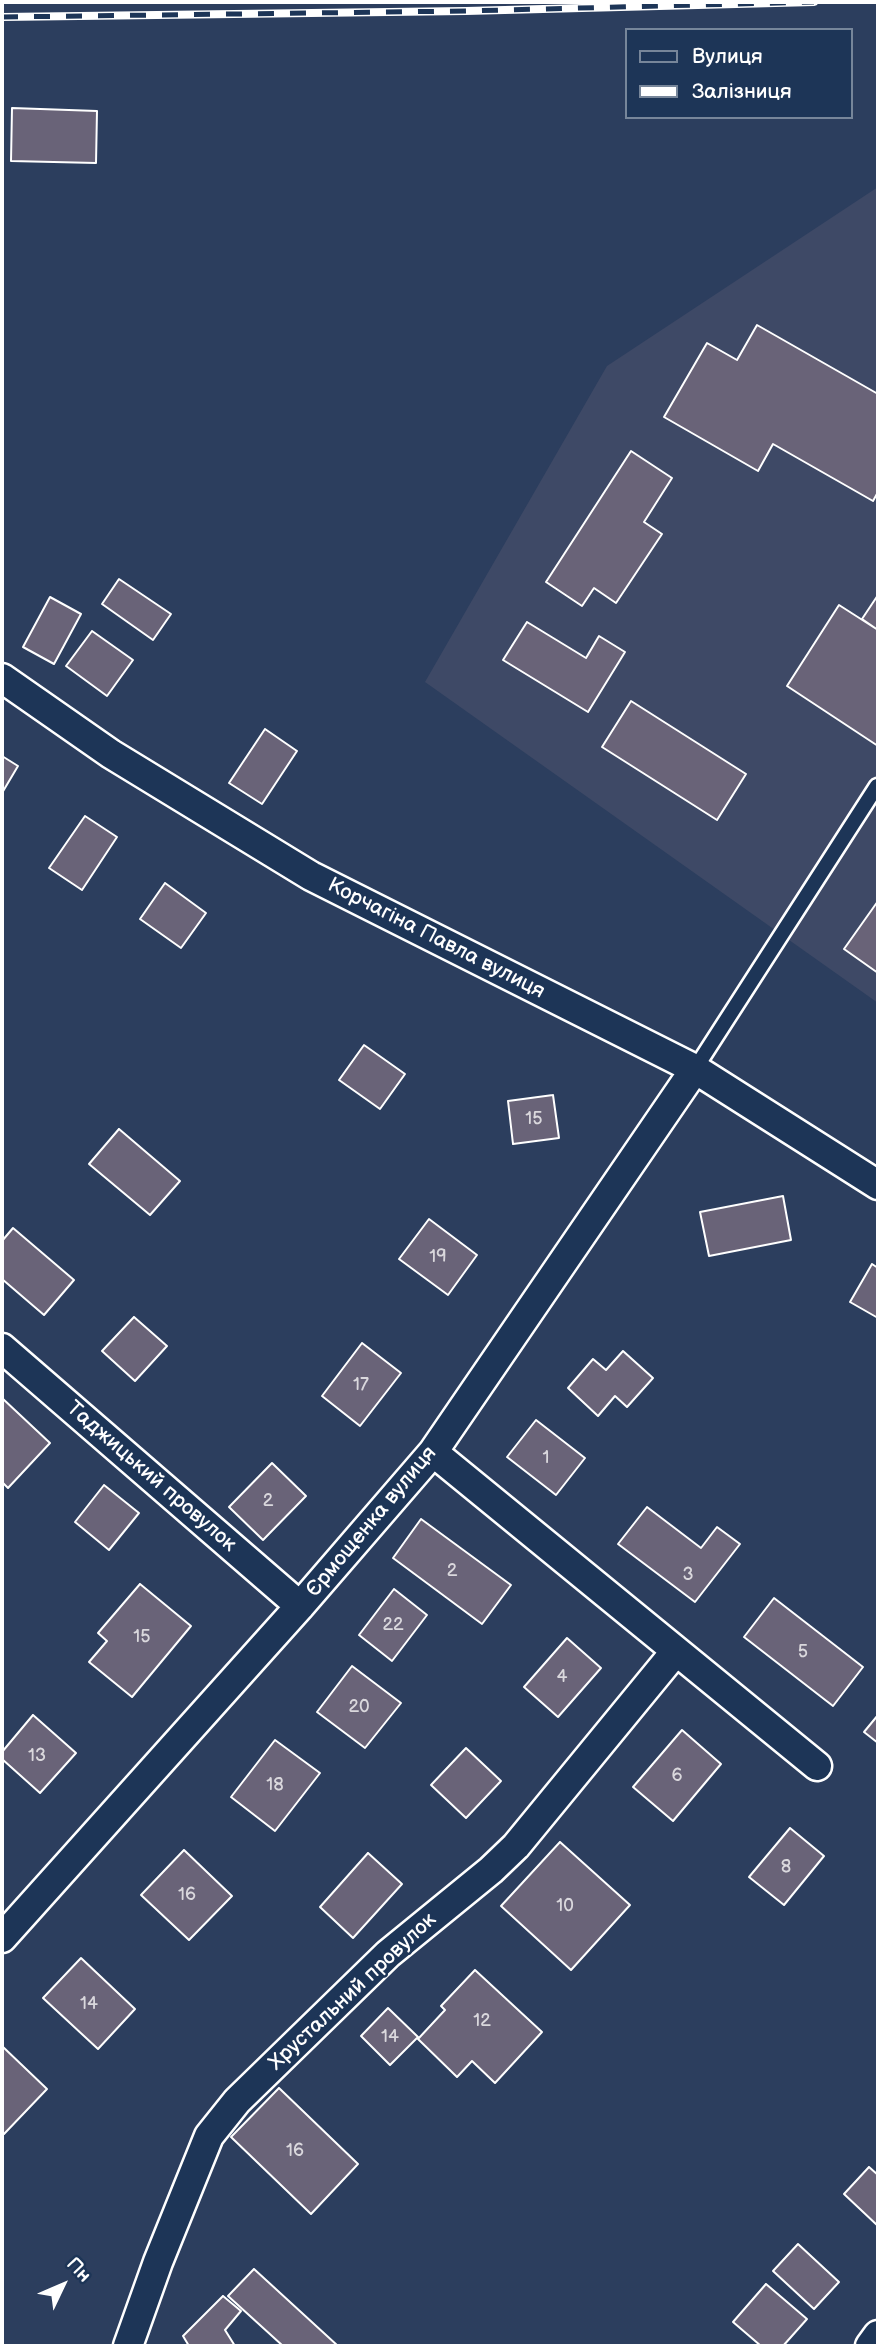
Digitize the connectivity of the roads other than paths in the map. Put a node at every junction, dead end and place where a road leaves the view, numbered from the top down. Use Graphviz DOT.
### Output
graph roads {
  1 [pos="2,678"];
  2 [pos="877,786"];
  3 [pos="695,1069"];
  4 [pos="878,1185"];
  5 [pos="2,1348"];
  6 [pos="433,1452"];
  7 [pos="300,1606"];
  8 [pos="676,1651"];
  9 [pos="817,1766"];
  10 [pos="2,1938"];
  11 [pos="878,2335"];
  12 [pos="128,2346"];
  13 [pos="870,2346"];
  1 -- 3 [label="street, Корчагіна Павла вулиця"];
  2 -- 3 [label="lane"];
  3 -- 4 [label="street, Корчагіна Павла вулиця"];
  3 -- 6 [label="street, Єрмощенка вулиця"];
  5 -- 7 [label="street, Таджицький провулок"];
  6 -- 7 [label="street, Єрмощенка вулиця"];
  6 -- 8 [label="street"];
  7 -- 10 [label="street, Єрмощенка вулиця"];
  8 -- 9 [label="street"];
  8 -- 12 [label="street, Хрустальний провулок"];
  11 -- 13 [label="street"];
}
